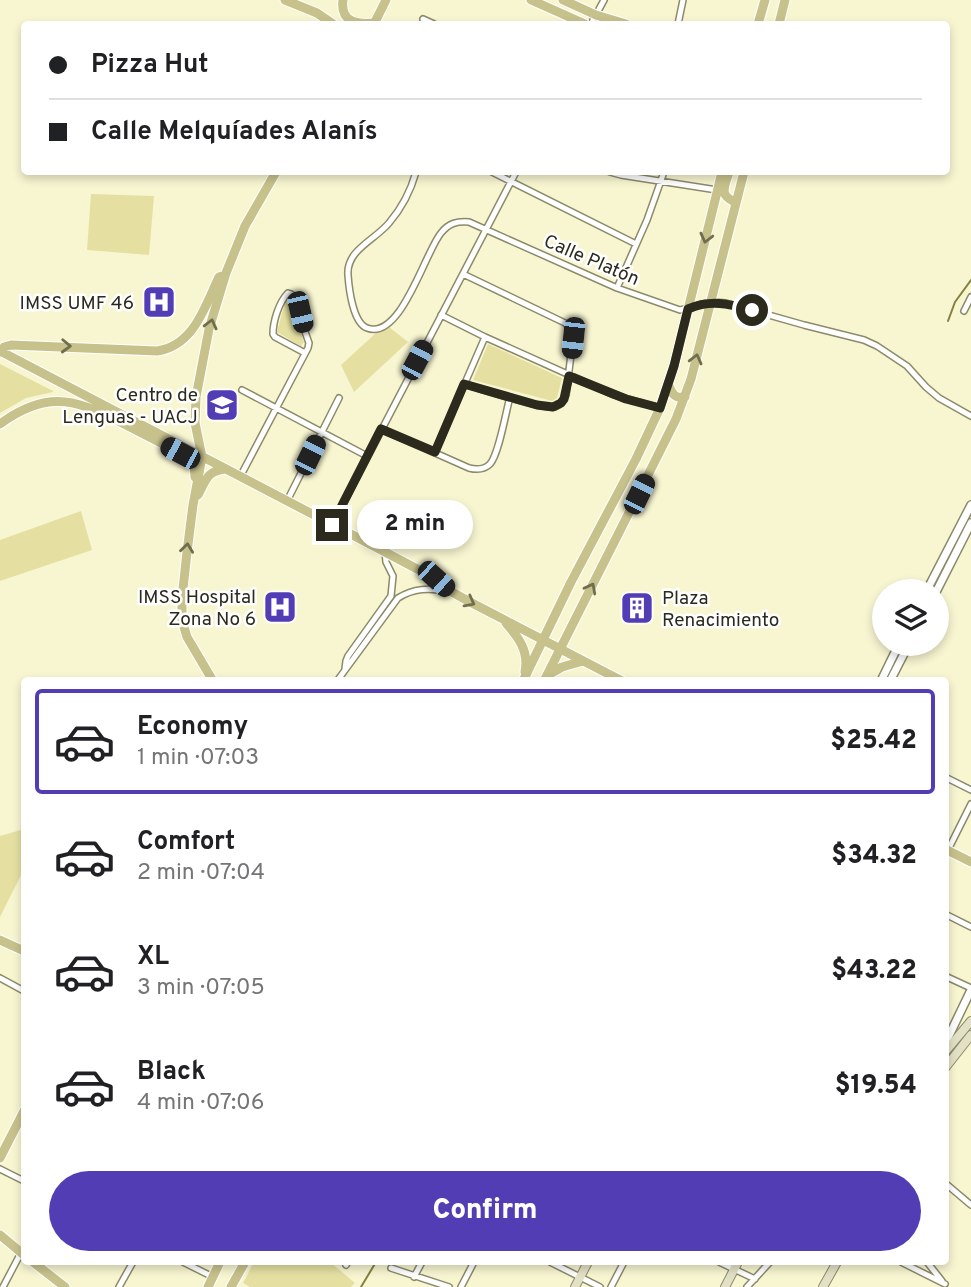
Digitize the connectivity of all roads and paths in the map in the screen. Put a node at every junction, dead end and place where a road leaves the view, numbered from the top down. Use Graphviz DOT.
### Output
graph roads {
  1 [pos="285,0"];
  2 [pos="343,0"];
  3 [pos="386,0"];
  4 [pos="531,0"];
  5 [pos="563,0"];
  6 [pos="604,0"];
  7 [pos="683,0"];
  8 [pos="765,0"];
  9 [pos="785,0"];
  10 [pos="596,15"];
  11 [pos="423,19"];
  12 [pos="329,21"];
  13 [pos="351,21"];
  14 [pos="376,21"];
  15 [pos="427,21"];
  16 [pos="578,21"];
  17 [pos="593,21"];
  18 [pos="616,21"];
  19 [pos="679,21"];
  20 [pos="759,21"];
  21 [pos="780,21"];
  22 [pos="274,175"];
  23 [pos="415,175"];
  24 [pos="498,175"];
  25 [pos="514,175"];
  26 [pos="621,175"];
  27 [pos="663,175"];
  28 [pos="721,175"];
  29 [pos="728,175"];
  30 [pos="743,175"];
  31 [pos="511,181"];
  32 [pos="662,181"];
  33 [pos="718,190"];
  34 [pos="735,202"];
  35 [pos="486,228"];
  36 [pos="635,244"];
  37 [pos="226,273"];
  38 [pos="463,274"];
  39 [pos="617,288"];
  40 [pos="971,297"];
  41 [pos="710,302"];
  42 [pos="688,309"];
  43 [pos="964,311"];
  44 [pos="441,315"];
  45 [pos="485,337"];
  46 [pos="0,351"];
  47 [pos="305,354"];
  48 [pos="569,376"];
  49 [pos="464,384"];
  50 [pos="668,384"];
  51 [pos="242,390"];
  52 [pos="510,397"];
  53 [pos="685,397"];
  54 [pos="339,398"];
  55 [pos="275,408"];
  56 [pos="660,408"];
  57 [pos="971,416"];
  58 [pos="676,419"];
  59 [pos="0,424"];
  60 [pos="381,429"];
  61 [pos="321,432"];
  62 [pos="435,452"];
  63 [pos="367,456"];
  64 [pos="202,457"];
  65 [pos="225,468"];
  66 [pos="240,477"];
  67 [pos="287,501"];
  68 [pos="193,503"];
  69 [pos="971,505"];
  70 [pos="971,523"];
  71 [pos="332,525"];
  72 [pos="385,552"];
  73 [pos="933,579"];
  74 [pos="943,579"];
  75 [pos="450,591"];
  76 [pos="503,619"];
  77 [pos="543,640"];
  78 [pos="560,649"];
  79 [pos="893,656"];
  80 [pos="903,656"];
  81 [pos="583,661"];
  82 [pos="345,669"];
  83 [pos="211,677"];
  84 [pos="340,677"];
  85 [pos="524,677"];
  86 [pos="525,677"];
  87 [pos="546,677"];
  88 [pos="547,677"];
  89 [pos="614,677"];
  90 [pos="882,677"];
  91 [pos="892,677"];
  92 [pos="949,779"];
  93 [pos="971,790"];
  94 [pos="971,804"];
  95 [pos="949,846"];
  96 [pos="949,853"];
  97 [pos="971,862"];
  98 [pos="949,916"];
  99 [pos="971,927"];
  100 [pos="0,940"];
  101 [pos="21,950"];
  102 [pos="0,978"];
  103 [pos="949,978"];
  104 [pos="21,989"];
  105 [pos="971,989"];
  106 [pos="971,1021"];
  107 [pos="971,1035"];
  108 [pos="949,1036"];
  109 [pos="949,1047"];
  110 [pos="949,1063"];
  111 [pos="21,1117"];
  112 [pos="0,1158"];
  113 [pos="0,1169"];
  114 [pos="21,1180"];
  115 [pos="949,1186"];
  116 [pos="971,1205"];
  117 [pos="0,1235"];
  118 [pos="21,1249"];
  119 [pos="21,1256"];
  120 [pos="37,1265"];
  121 [pos="131,1265"];
  122 [pos="189,1265"];
  123 [pos="218,1265"];
  124 [pos="242,1265"];
  125 [pos="420,1265"];
  126 [pos="472,1265"];
  127 [pos="556,1265"];
  128 [pos="586,1265"];
  129 [pos="622,1265"];
  130 [pos="767,1265"];
  131 [pos="835,1265"];
  132 [pos="907,1265"];
  133 [pos="929,1265"];
  134 [pos="736,1266"];
  135 [pos="391,1268"];
  136 [pos="213,1276"];
  137 [pos="414,1277"];
  138 [pos="580,1277"];
  139 [pos="755,1279"];
  140 [pos="946,1286"];
  141 [pos="3,1287"];
  142 [pos="65,1287"];
  143 [pos="120,1287"];
  144 [pos="208,1287"];
  145 [pos="231,1287"];
  146 [pos="448,1287"];
  147 [pos="461,1287"];
  148 [pos="575,1287"];
  149 [pos="600,1287"];
  150 [pos="611,1287"];
  151 [pos="725,1287"];
  152 [pos="747,1287"];
  153 [pos="823,1287"];
  1 -- 12 [label="main road"];
  2 -- 13 [label="main road"];
  3 -- 14 [label="main road"];
  4 -- 16 [label="main road"];
  5 -- 10 [label="main road"];
  6 -- 10 [label="street"];
  7 -- 19 [label="street"];
  8 -- 20 [label="main road"];
  9 -- 21 [label="main road"];
  10 -- 17 [label="street"];
  10 -- 18 [label="main road"];
  11 -- 15 [label="street"];
  22 -- 37 [label="main road"];
  23 -- 35 [label="street, Calle Platón"];
  24 -- 31 [label="street"];
  25 -- 31 [label="street"];
  26 -- 32 [label="street"];
  27 -- 32 [label="street"];
  28 -- 33 [label="main road"];
  29 -- 34 [label="main road"];
  30 -- 34 [label="main road"];
  31 -- 35 [label="street"];
  31 -- 36 [label="street"];
  32 -- 33 [label="street"];
  32 -- 36 [label="street"];
  33 -- 42 [label="main road, one-way"];
  34 -- 41 [label="main road"];
  35 -- 38 [label="street"];
  35 -- 39 [label="street, Calle Platón"];
  36 -- 39 [label="street"];
  46 -- 37 [label="main road, one-way"];
  64 -- 37 [label="main road, one-way"];
  38 -- 44 [label="street"];
  38 -- 48 [label="street"];
  39 -- 42 [label="street, Calle Platón"];
  40 -- 43 [label="street"];
  41 -- 42 [label="street"];
  53 -- 41 [label="main road, one-way"];
  41 -- 57 [label="street"];
  42 -- 50 [label="main road"];
  44 -- 45 [label="street"];
  44 -- 60 [label="street"];
  45 -- 48 [label="street"];
  45 -- 49 [label="street"];
  46 -- 64 [label="main road"];
  47 -- 47 [label="street"];
  47 -- 55 [label="street"];
  48 -- 52 [label="street"];
  48 -- 56 [label="street"];
  49 -- 52 [label="street"];
  49 -- 62 [label="street"];
  50 -- 53 [label="main road"];
  50 -- 56 [label="main road"];
  51 -- 55 [label="street"];
  52 -- 62 [label="street"];
  53 -- 58 [label="main road"];
  54 -- 61 [label="street"];
  55 -- 61 [label="street"];
  55 -- 66 [label="street"];
  56 -- 58 [label="main road"];
  56 -- 77 [label="main road"];
  78 -- 58 [label="main road, one-way"];
  59 -- 68 [label="main road"];
  60 -- 62 [label="street"];
  60 -- 63 [label="street"];
  61 -- 63 [label="street"];
  61 -- 67 [label="street"];
  63 -- 71 [label="street"];
  64 -- 65 [label="main road"];
  64 -- 68 [label="main road"];
  65 -- 66 [label="main road"];
  65 -- 68 [label="main road"];
  66 -- 67 [label="main road"];
  67 -- 71 [label="main road"];
  83 -- 68 [label="main road, one-way"];
  69 -- 73 [label="street"];
  70 -- 74 [label="street"];
  71 -- 72 [label="main road"];
  72 -- 75 [label="main road"];
  72 -- 82 [label="street"];
  75 -- 76 [label="main road, one-way"];
  75 -- 82 [label="street"];
  76 -- 77 [label="main road"];
  76 -- 85 [label="main road"];
  77 -- 78 [label="main road"];
  77 -- 86 [label="main road"];
  78 -- 81 [label="main road"];
  78 -- 87 [label="main road"];
  79 -- 90 [label="street"];
  80 -- 91 [label="street"];
  81 -- 88 [label="main road"];
  81 -- 89 [label="main road"];
  82 -- 84 [label="street"];
  92 -- 93 [label="street"];
  94 -- 95 [label="street"];
  96 -- 97 [label="main road"];
  98 -- 99 [label="street"];
  100 -- 101 [label="main road"];
  102 -- 104 [label="street"];
  103 -- 105 [label="street"];
  105 -- 108 [label="street"];
  106 -- 109 [label="main road"];
  107 -- 110 [label="main road"];
  111 -- 112 [label="main road"];
  113 -- 114 [label="street"];
  115 -- 116 [label="street"];
  117 -- 118 [label="main road"];
  119 -- 141 [label="street"];
  120 -- 142 [label="main road"];
  121 -- 143 [label="street"];
  122 -- 136 [label="street"];
  123 -- 136 [label="main road"];
  124 -- 145 [label="main road"];
  125 -- 137 [label="street"];
  126 -- 147 [label="street"];
  127 -- 138 [label="street"];
  128 -- 138 [label="main road"];
  129 -- 150 [label="street"];
  130 -- 139 [label="street"];
  131 -- 153 [label="main road"];
  132 -- 140 [label="street"];
  133 -- 140 [label="street"];
  134 -- 139 [label="street"];
  134 -- 151 [label="main road"];
  135 -- 137 [label="street"];
  136 -- 144 [label="main road"];
  137 -- 146 [label="street"];
  138 -- 148 [label="main road"];
  138 -- 149 [label="street"];
  139 -- 152 [label="street"];
}
